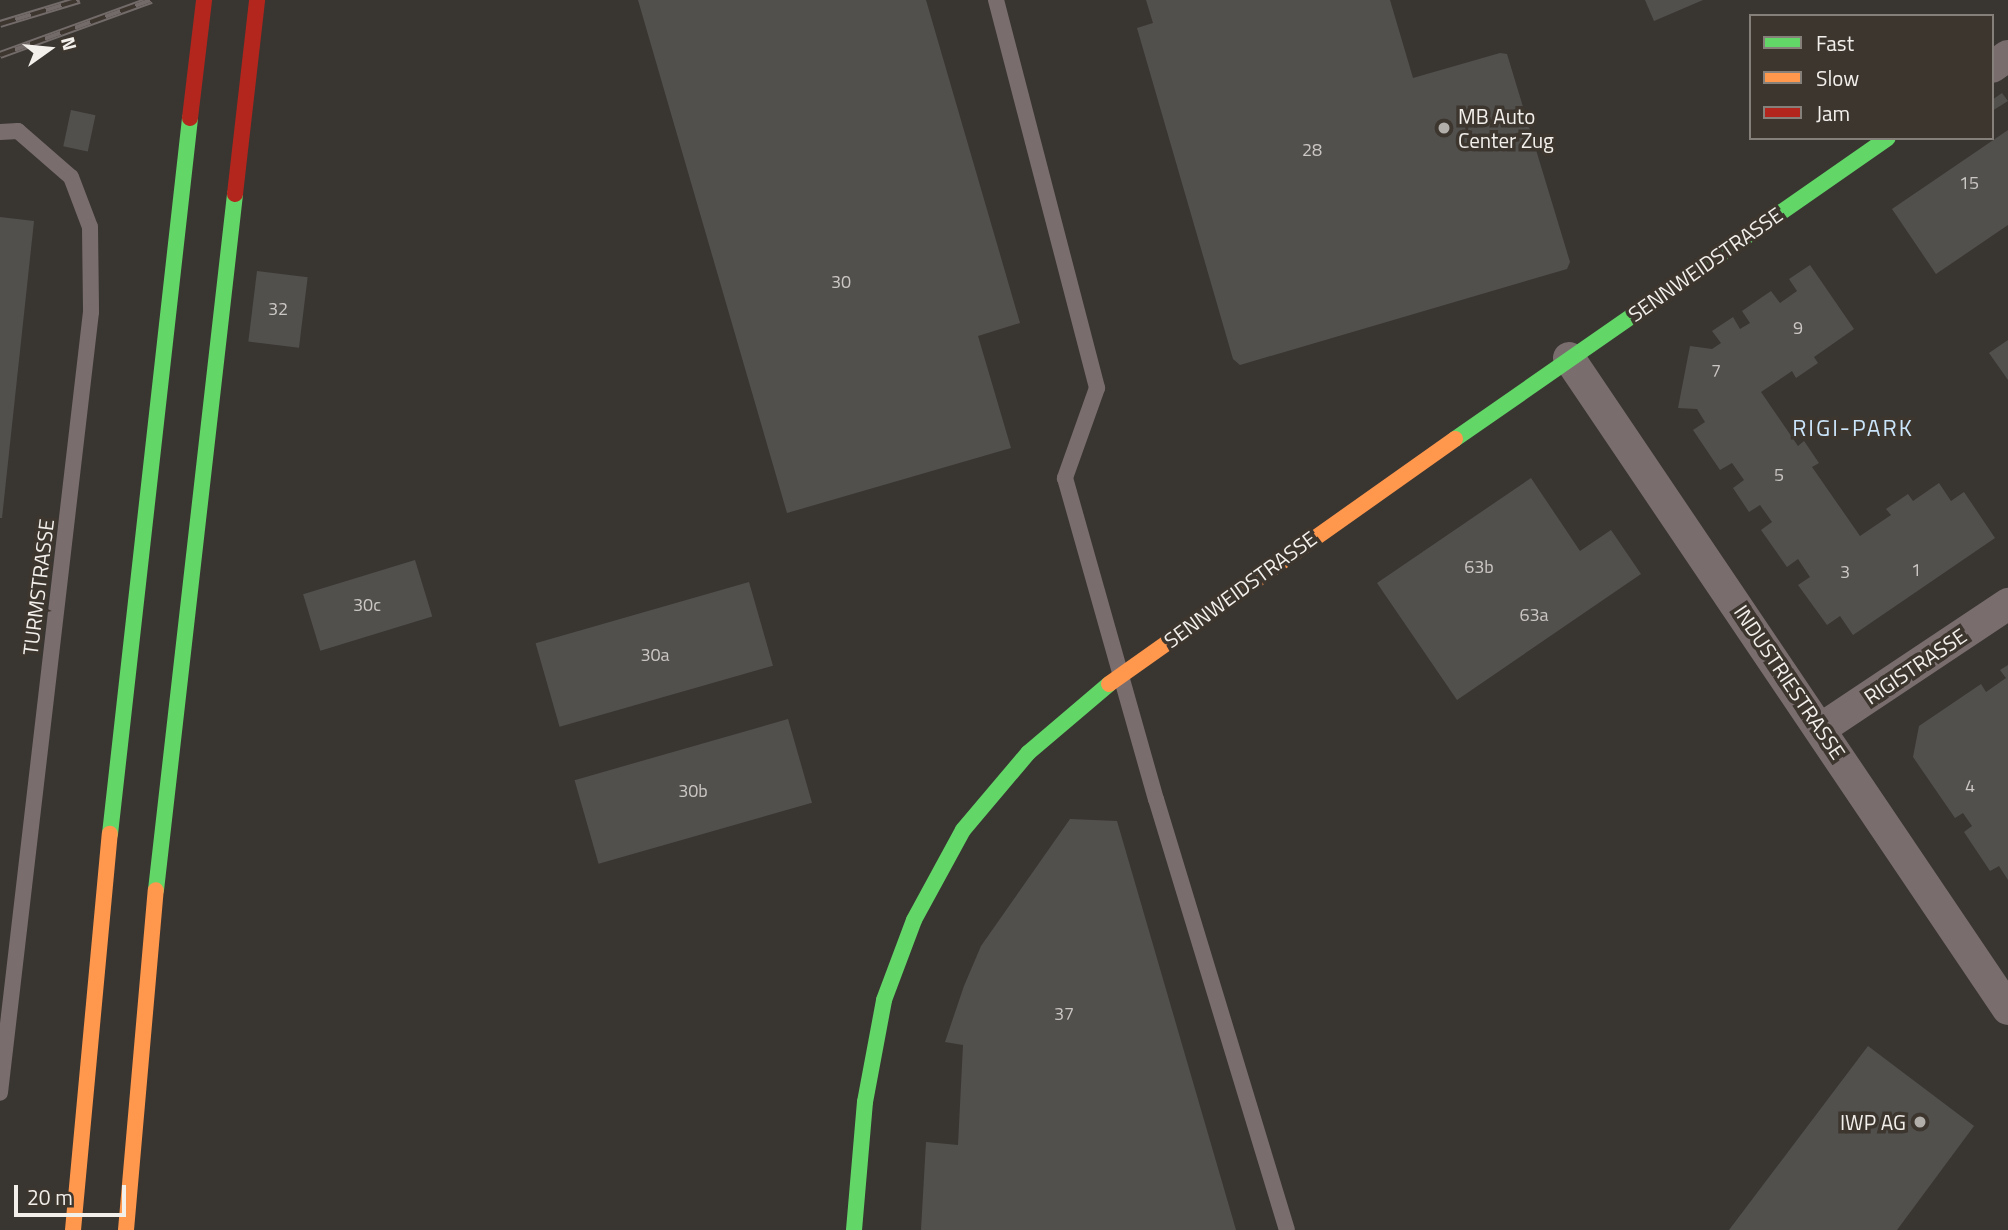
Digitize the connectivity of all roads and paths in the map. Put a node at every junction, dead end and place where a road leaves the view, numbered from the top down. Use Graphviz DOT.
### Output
graph roads {
  1 [pos="204,0"];
  2 [pos="257,0"];
  3 [pos="996,0"];
  4 [pos="0,132"];
  5 [pos="1885,140"];
  6 [pos="1569,358"];
  7 [pos="2008,604"];
  8 [pos="1122,675"];
  9 [pos="1822,729"];
  10 [pos="2008,1009"];
  11 [pos="0,1093"];
  12 [pos="73,1230"];
  13 [pos="126,1230"];
  14 [pos="854,1230"];
  15 [pos="1287,1230"];
  1 -- 12 [label="main road"];
  2 -- 13 [label="main road"];
  3 -- 8 [label="lane"];
  4 -- 11 [label="lane, TURMSTRASSE"];
  5 -- 6 [label="main road, SENNWEIDSTRASSE"];
  6 -- 8 [label="main road, SENNWEIDSTRASSE"];
  6 -- 9 [label="street, INDUSTRIESTRASSE"];
  7 -- 9 [label="street, RIGISTRASSE"];
  8 -- 14 [label="main road, SENNWEIDSTRASSE"];
  8 -- 15 [label="lane"];
  9 -- 10 [label="street, INDUSTRIESTRASSE"];
}
